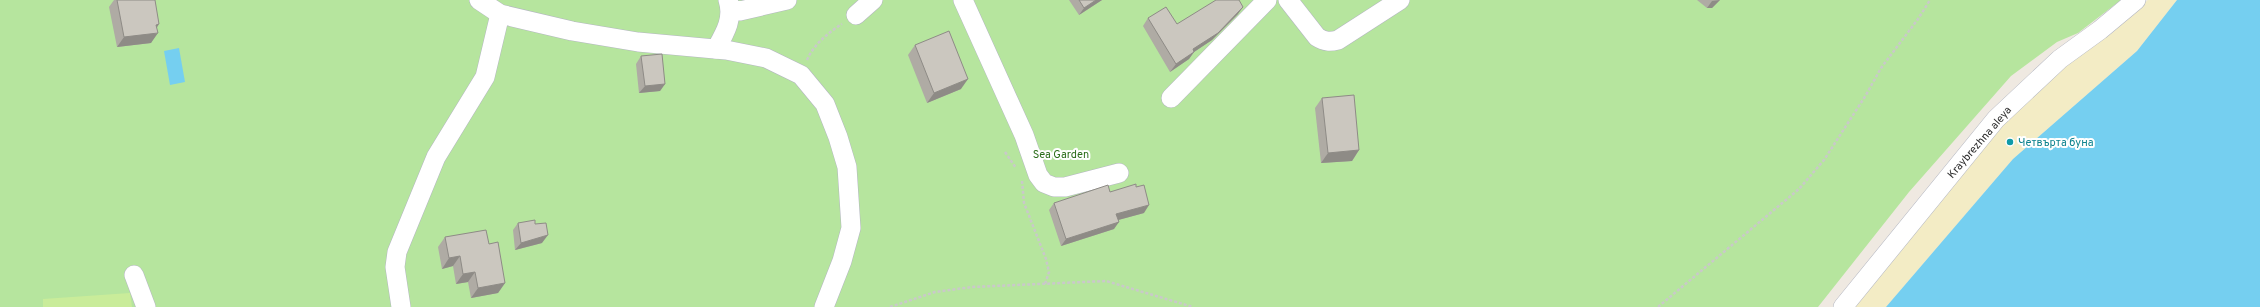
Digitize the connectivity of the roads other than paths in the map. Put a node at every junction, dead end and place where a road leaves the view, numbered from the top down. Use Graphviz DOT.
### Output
graph roads {
  1 [pos="479,0"];
  2 [pos="787,0"];
  3 [pos="873,0"];
  4 [pos="963,0"];
  5 [pos="1267,0"];
  6 [pos="1288,0"];
  7 [pos="1400,0"];
  8 [pos="2136,0"];
  9 [pos="730,5"];
  10 [pos="500,14"];
  11 [pos="856,15"];
  12 [pos="716,49"];
  13 [pos="1172,98"];
  14 [pos="1119,173"];
  15 [pos="134,274"];
  16 [pos="146,307"];
  17 [pos="401,307"];
  18 [pos="824,307"];
  19 [pos="1843,307"];
  1 -- 10 [label="lane"];
  2 -- 9 [label="lane"];
  3 -- 11 [label="lane"];
  4 -- 14 [label="lane"];
  5 -- 13 [label="lane"];
  6 -- 7 [label="lane"];
  8 -- 19 [label="lane, Kraybrezhna aleya"];
  9 -- 12 [label="lane"];
  10 -- 12 [label="lane"];
  10 -- 17 [label="lane"];
  12 -- 18 [label="lane"];
  15 -- 16 [label="lane"];
}
